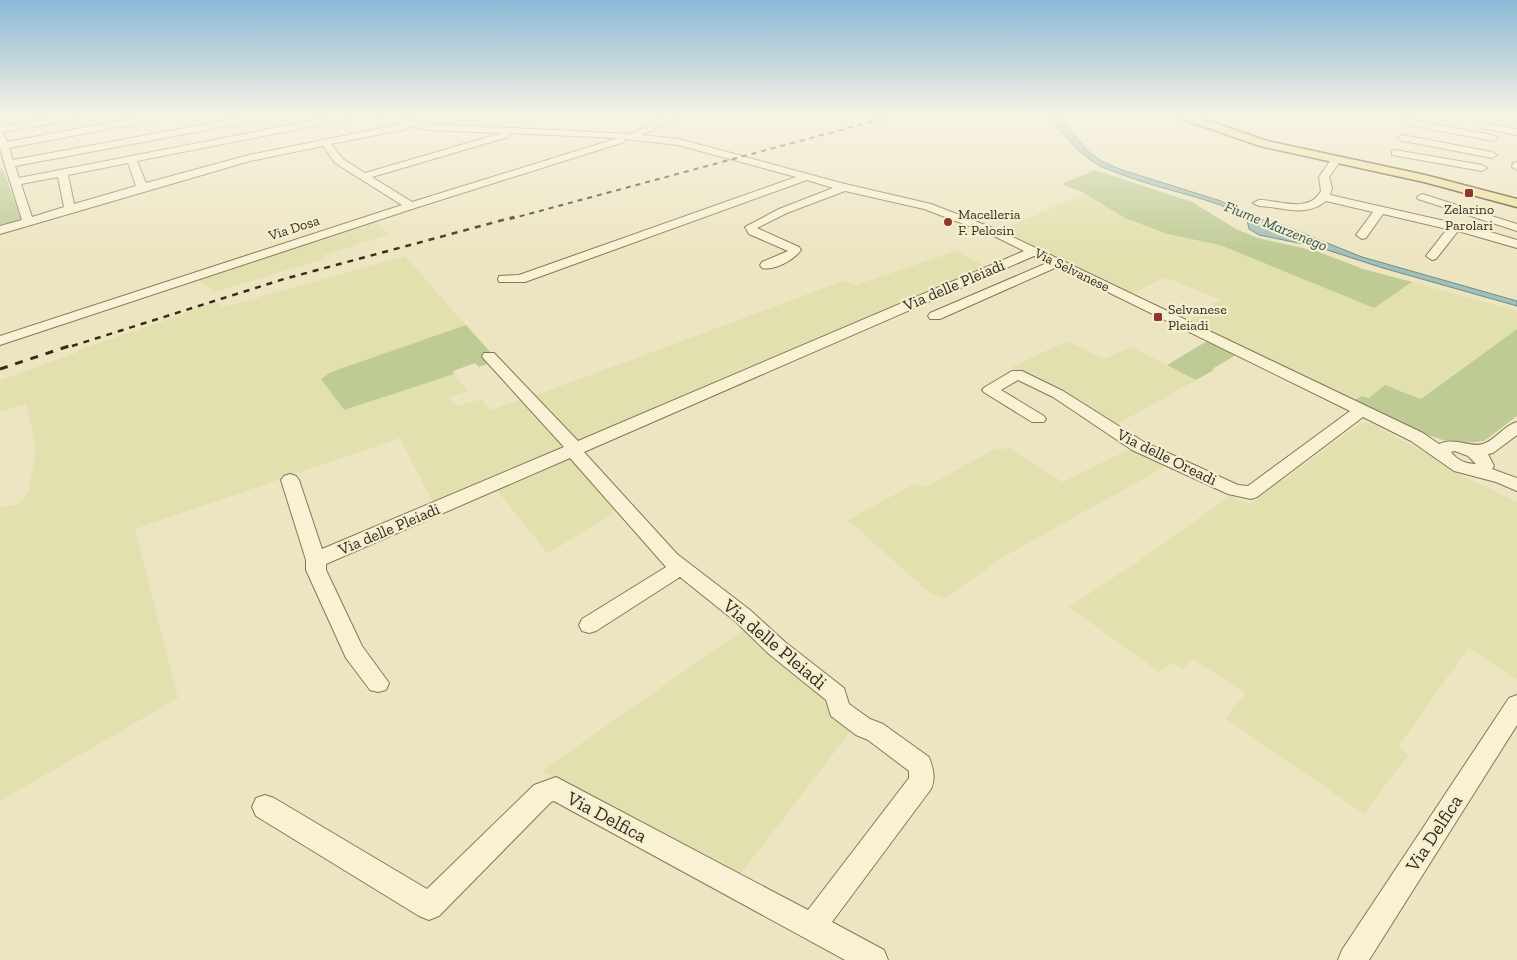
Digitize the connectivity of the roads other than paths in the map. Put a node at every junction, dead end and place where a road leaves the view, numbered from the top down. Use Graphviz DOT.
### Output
graph roads {
  1 [pos="26,162"];
  2 [pos="117,162"];
  3 [pos="132,162"];
  4 [pos="235,162"];
  5 [pos="340,162"];
  6 [pos="411,162"];
  7 [pos="542,162"];
  8 [pos="754,162"];
  9 [pos="1335,162"];
  10 [pos="1344,162"];
  11 [pos="1391,162"];
  12 [pos="1446,162"];
  13 [pos="7,166"];
  14 [pos="1482,168"];
  15 [pos="1386,171"];
  16 [pos="62,173"];
  17 [pos="364,176"];
  18 [pos="807,177"];
  19 [pos="16,182"];
  20 [pos="1436,182"];
  21 [pos="142,187"];
  22 [pos="845,187"];
  23 [pos="1324,197"];
  24 [pos="1422,197"];
  25 [pos="1259,203"];
  26 [pos="1517,203"];
  27 [pos="411,206"];
  28 [pos="70,209"];
  29 [pos="1380,210"];
  30 [pos="1409,217"];
  31 [pos="28,222"];
  32 [pos="1456,227"];
  33 [pos="1517,228"];
  34 [pos="0,230"];
  35 [pos="1362,235"];
  36 [pos="1517,244"];
  37 [pos="1033,252"];
  38 [pos="1432,256"];
  39 [pos="1057,263"];
  40 [pos="766,265"];
  41 [pos="504,279"];
  42 [pos="935,316"];
  43 [pos="0,341"];
  44 [pos="489,356"];
  45 [pos="1362,410"];
  46 [pos="1038,419"];
  47 [pos="1517,427"];
  48 [pos="1517,437"];
  49 [pos="573,450"];
  50 [pos="1454,450"];
  51 [pos="1481,465"];
  52 [pos="290,480"];
  53 [pos="1510,482"];
  54 [pos="316,560"];
  55 [pos="680,567"];
  56 [pos="589,625"];
  57 [pos="378,683"];
  58 [pos="1517,705"];
  59 [pos="265,807"];
  60 [pos="812,927"];
  61 [pos="874,960"];
  62 [pos="1352,960"];
  1 -- 13 [label="street"];
  2 -- 16 [label="street"];
  3 -- 21 [label="street"];
  4 -- 21 [label="street"];
  5 -- 17 [label="street"];
  6 -- 17 [label="street"];
  7 -- 27 [label="street, Via Dosa"];
  8 -- 18 [label="street, Via Selvanese"];
  9 -- 23 [label="street"];
  10 -- 15 [label="main road"];
  11 -- 15 [label="street"];
  12 -- 14 [label="street"];
  13 -- 19 [label="street"];
  15 -- 20 [label="main road"];
  16 -- 19 [label="street"];
  16 -- 28 [label="street"];
  17 -- 27 [label="street"];
  18 -- 22 [label="street, Via Selvanese"];
  18 -- 41 [label="street"];
  19 -- 31 [label="street"];
  20 -- 24 [label="street"];
  20 -- 26 [label="main road"];
  21 -- 28 [label="street"];
  22 -- 37 [label="street, Via Selvanese"];
  22 -- 40 [label="street"];
  23 -- 25 [label="street"];
  23 -- 29 [label="street"];
  24 -- 30 [label="street"];
  24 -- 33 [label="street"];
  27 -- 43 [label="street, Via Dosa"];
  28 -- 31 [label="street"];
  29 -- 30 [label="street"];
  29 -- 35 [label="street"];
  30 -- 32 [label="street"];
  31 -- 34 [label="street"];
  32 -- 36 [label="street"];
  32 -- 38 [label="street"];
  37 -- 39 [label="street, Via Selvanese"];
  37 -- 49 [label="street, Via delle Pleiadi"];
  39 -- 42 [label="street"];
  39 -- 45 [label="street, Via Selvanese"];
  44 -- 49 [label="street, Via delle Pleiadi"];
  45 -- 46 [label="street, Via delle Oreadi"];
  45 -- 50 [label="street, Via Selvanese"];
  47 -- 50 [label="street"];
  48 -- 51 [label="street"];
  49 -- 54 [label="street, Via delle Pleiadi"];
  49 -- 55 [label="street, Via delle Pleiadi"];
  50 -- 51 [label="street"];
  50 -- 51 [label="street"];
  51 -- 53 [label="street"];
  52 -- 54 [label="street, Via delle Pleiadi"];
  54 -- 57 [label="street, Via delle Pleiadi"];
  55 -- 56 [label="street"];
  55 -- 60 [label="street, Via delle Pleiadi"];
  58 -- 62 [label="street, Via Delfica"];
  59 -- 60 [label="street, Via Delfica"];
  60 -- 61 [label="street, Via Delfica"];
}
